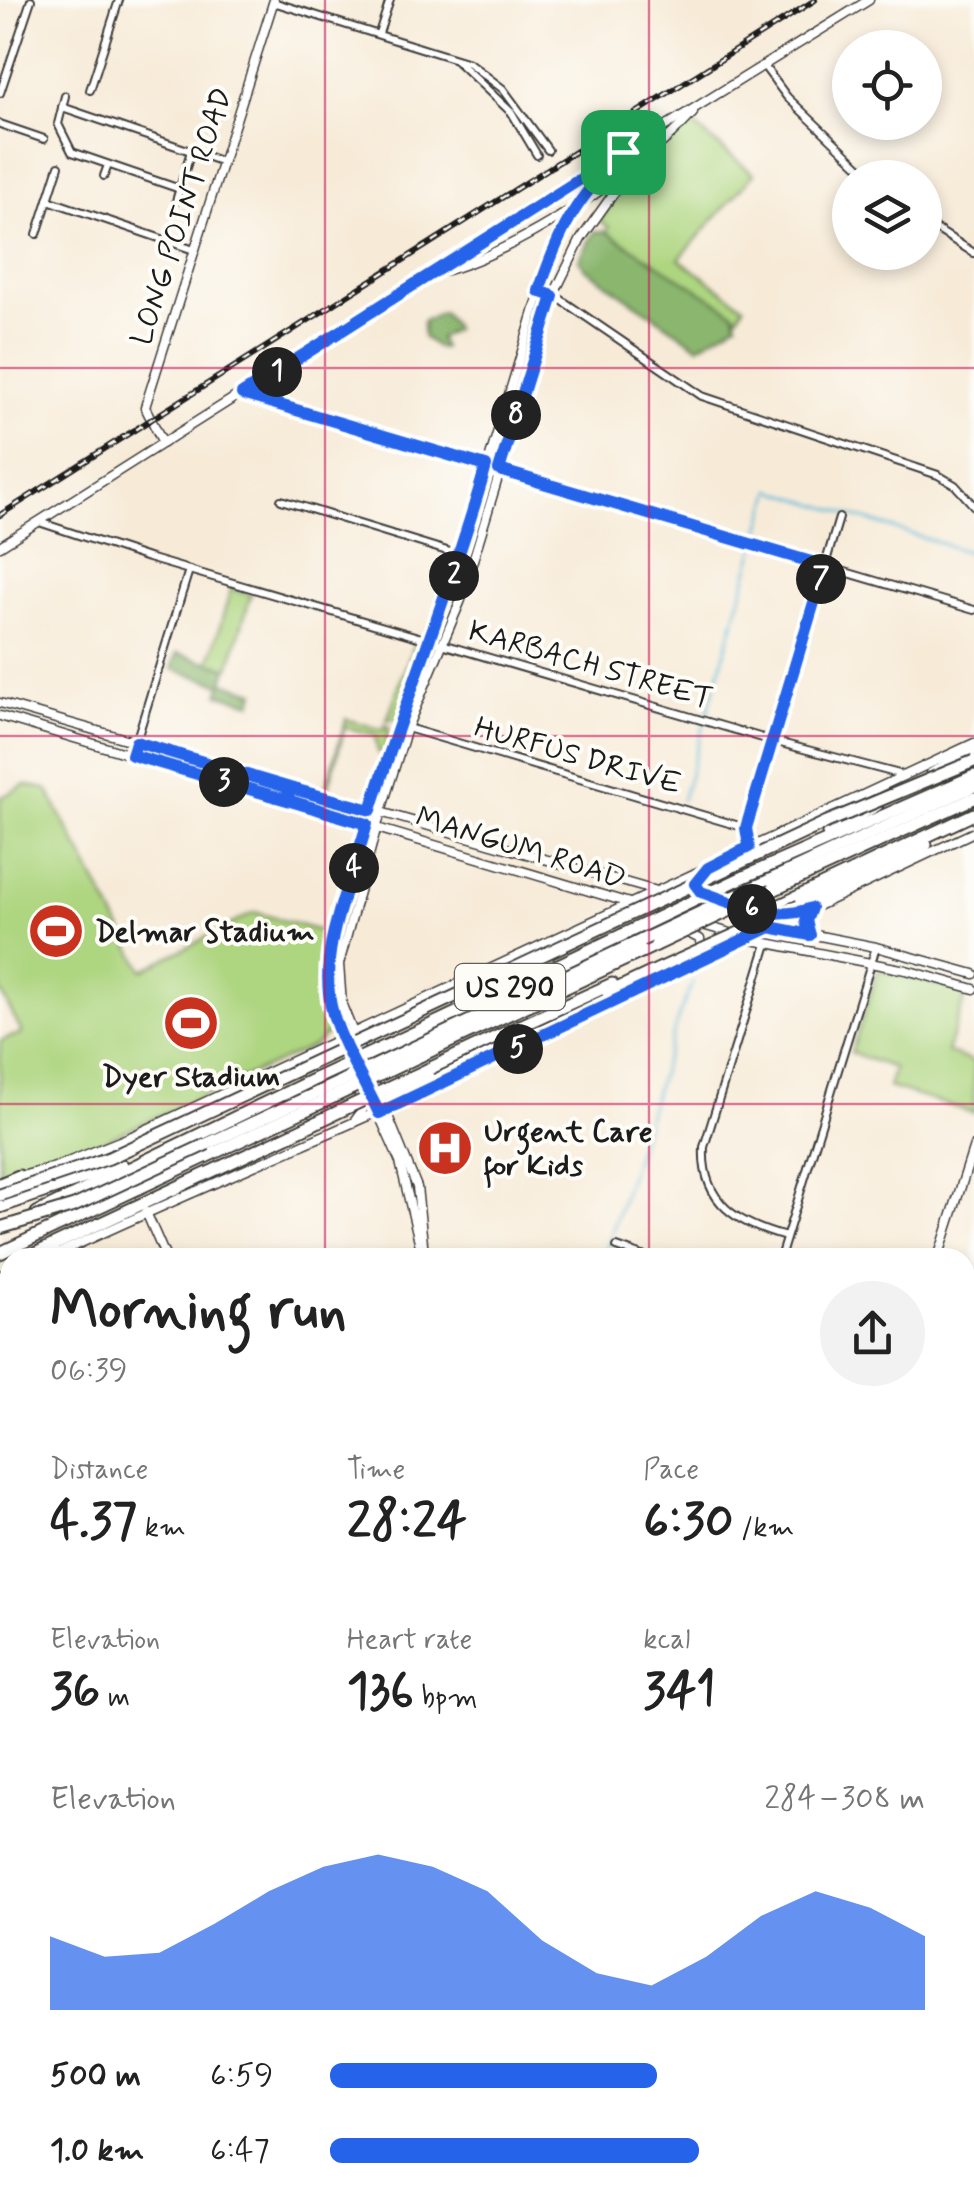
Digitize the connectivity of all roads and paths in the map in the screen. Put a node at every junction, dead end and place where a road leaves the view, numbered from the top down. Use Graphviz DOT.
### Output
graph roads {
  1 [pos="30,0"];
  2 [pos="118,0"];
  3 [pos="390,0"];
  4 [pos="869,0"];
  5 [pos="271,1"];
  6 [pos="379,33"];
  7 [pos="764,66"];
  8 [pos="90,90"];
  9 [pos="0,93"];
  10 [pos="66,96"];
  11 [pos="62,107"];
  12 [pos="515,109"];
  13 [pos="696,110"];
  14 [pos="0,124"];
  15 [pos="44,139"];
  16 [pos="548,150"];
  17 [pos="191,151"];
  18 [pos="72,152"];
  19 [pos="623,152"];
  20 [pos="537,155"];
  21 [pos="853,160"];
  22 [pos="222,162"];
  23 [pos="69,163"];
  24 [pos="108,165"];
  25 [pos="59,166"];
  26 [pos="633,166"];
  27 [pos="104,176"];
  28 [pos="143,177"];
  29 [pos="139,188"];
  30 [pos="180,189"];
  31 [pos="48,200"];
  32 [pos="176,201"];
  33 [pos="571,210"];
  34 [pos="534,230"];
  35 [pos="942,233"];
  36 [pos="37,234"];
  37 [pos="554,247"];
  38 [pos="194,250"];
  39 [pos="974,253"];
  40 [pos="436,273"];
  41 [pos="539,291"];
  42 [pos="553,296"];
  43 [pos="242,394"];
  44 [pos="162,443"];
  45 [pos="486,466"];
  46 [pos="499,470"];
  47 [pos="281,500"];
  48 [pos="974,506"];
  49 [pos="839,518"];
  50 [pos="39,522"];
  51 [pos="0,546"];
  52 [pos="460,556"];
  53 [pos="474,560"];
  54 [pos="825,566"];
  55 [pos="189,570"];
  56 [pos="974,610"];
  57 [pos="432,640"];
  58 [pos="444,644"];
  59 [pos="0,703"];
  60 [pos="13,707"];
  61 [pos="5,718"];
  62 [pos="396,725"];
  63 [pos="407,728"];
  64 [pos="773,741"];
  65 [pos="136,742"];
  66 [pos="974,746"];
  67 [pos="132,755"];
  68 [pos="974,761"];
  69 [pos="216,766"];
  70 [pos="903,774"];
  71 [pos="974,776"];
  72 [pos="212,778"];
  73 [pos="974,786"];
  74 [pos="290,788"];
  75 [pos="974,798"];
  76 [pos="287,800"];
  77 [pos="376,812"];
  78 [pos="974,814"];
  79 [pos="974,822"];
  80 [pos="372,826"];
  81 [pos="746,828"];
  82 [pos="974,832"];
  83 [pos="467,839"];
  84 [pos="749,847"];
  85 [pos="804,850"];
  86 [pos="464,852"];
  87 [pos="854,852"];
  88 [pos="557,864"];
  89 [pos="708,868"];
  90 [pos="553,881"];
  91 [pos="658,892"];
  92 [pos="603,896"];
  93 [pos="631,904"];
  94 [pos="801,910"];
  95 [pos="607,916"];
  96 [pos="770,927"];
  97 [pos="810,935"];
  98 [pos="747,939"];
  99 [pos="767,944"];
  100 [pos="876,947"];
  101 [pos="699,962"];
  102 [pos="872,962"];
  103 [pos="949,966"];
  104 [pos="974,974"];
  105 [pos="945,980"];
  106 [pos="654,984"];
  107 [pos="974,988"];
  108 [pos="507,1032"];
  109 [pos="347,1035"];
  110 [pos="404,1051"];
  111 [pos="278,1069"];
  112 [pos="383,1111"];
  113 [pos="347,1128"];
  114 [pos="296,1132"];
  115 [pos="974,1146"];
  116 [pos="154,1154"];
  117 [pos="20,1176"];
  118 [pos="0,1182"];
  119 [pos="0,1195"];
  120 [pos="0,1208"];
  121 [pos="146,1212"];
  122 [pos="0,1228"];
  123 [pos="786,1238"];
  124 [pos="28,1242"];
  125 [pos="13,1248"];
  126 [pos="20,1248"];
  127 [pos="47,1248"];
  128 [pos="68,1248"];
  129 [pos="162,1248"];
  130 [pos="422,1248"];
  131 [pos="783,1248"];
  132 [pos="941,1248"];
  1 -- 9 [label="street"];
  2 -- 8 [label="street"];
  3 -- 6 [label="street"];
  4 -- 7 [label="main road"];
  5 -- 6 [label="street"];
  5 -- 22 [label="main road, LONG POINT ROAD"];
  6 -- 12 [label="street"];
  7 -- 13 [label="main road"];
  7 -- 21 [label="street"];
  10 -- 11 [label="street"];
  11 -- 17 [label="street"];
  11 -- 18 [label="street"];
  12 -- 16 [label="street"];
  12 -- 20 [label="street"];
  13 -- 19 [label="main road"];
  13 -- 26 [label="main road"];
  14 -- 15 [label="street"];
  17 -- 22 [label="street"];
  17 -- 30 [label="street"];
  18 -- 23 [label="street"];
  18 -- 24 [label="street"];
  19 -- 33 [label="main road"];
  19 -- 40 [label="main road"];
  22 -- 38 [label="main road, LONG POINT ROAD"];
  24 -- 27 [label="street"];
  24 -- 28 [label="street"];
  25 -- 31 [label="street"];
  26 -- 33 [label="main road"];
  26 -- 42 [label="main road"];
  28 -- 29 [label="street"];
  28 -- 30 [label="street"];
  30 -- 32 [label="street"];
  31 -- 36 [label="street"];
  31 -- 38 [label="street"];
  33 -- 34 [label="main road"];
  33 -- 37 [label="main road"];
  34 -- 37 [label="main road"];
  34 -- 40 [label="main road"];
  35 -- 39 [label="street"];
  37 -- 41 [label="main road"];
  38 -- 44 [label="main road, LONG POINT ROAD"];
  40 -- 43 [label="main road"];
  41 -- 42 [label="street"];
  41 -- 45 [label="main road"];
  42 -- 46 [label="main road"];
  42 -- 48 [label="street"];
  43 -- 44 [label="main road"];
  43 -- 45 [label="street"];
  44 -- 50 [label="main road"];
  45 -- 46 [label="street"];
  45 -- 52 [label="main road"];
  46 -- 53 [label="main road"];
  46 -- 54 [label="street"];
  47 -- 52 [label="street"];
  49 -- 54 [label="street"];
  50 -- 51 [label="main road"];
  50 -- 55 [label="street, KARBACH STREET"];
  52 -- 53 [label="street"];
  52 -- 57 [label="main road"];
  53 -- 58 [label="main road"];
  54 -- 56 [label="street"];
  54 -- 64 [label="street"];
  55 -- 57 [label="street, KARBACH STREET"];
  55 -- 65 [label="street"];
  57 -- 58 [label="street, KARBACH STREET"];
  57 -- 62 [label="main road"];
  58 -- 63 [label="main road"];
  58 -- 64 [label="street, KARBACH STREET"];
  59 -- 60 [label="main road, MANGUM ROAD"];
  60 -- 61 [label="main road"];
  60 -- 65 [label="main road, MANGUM ROAD"];
  61 -- 67 [label="main road, MANGUM ROAD"];
  62 -- 63 [label="street, HURFUS DRIVE"];
  62 -- 77 [label="main road"];
  63 -- 77 [label="main road"];
  63 -- 81 [label="street, HURFUS DRIVE"];
  64 -- 70 [label="street, KARBACH STREET"];
  64 -- 81 [label="street"];
  65 -- 67 [label="street"];
  65 -- 69 [label="main road, MANGUM ROAD"];
  66 -- 70 [label="main road"];
  66 -- 85 [label="highway"];
  67 -- 72 [label="main road, MANGUM ROAD"];
  68 -- 119 [label="highway, bridge"];
  69 -- 72 [label="main road"];
  69 -- 74 [label="main road, MANGUM ROAD"];
  70 -- 84 [label="main road"];
  71 -- 85 [label="highway, US 290"];
  72 -- 76 [label="main road, MANGUM ROAD"];
  73 -- 110 [label="highway, bridge"];
  74 -- 76 [label="main road"];
  74 -- 77 [label="main road, MANGUM ROAD"];
  75 -- 87 [label="highway, US 290"];
  76 -- 80 [label="main road, MANGUM ROAD"];
  77 -- 80 [label="main road"];
  77 -- 83 [label="main road, MANGUM ROAD"];
  78 -- 87 [label="highway"];
  78 -- 108 [label="highway, bridge"];
  79 -- 94 [label="highway"];
  80 -- 86 [label="main road, MANGUM ROAD"];
  80 -- 109 [label="main road"];
  81 -- 84 [label="street"];
  82 -- 94 [label="main road"];
  83 -- 86 [label="main road"];
  83 -- 88 [label="main road, MANGUM ROAD"];
  84 -- 89 [label="main road"];
  85 -- 110 [label="highway, US 290, bridge"];
  86 -- 90 [label="main road, MANGUM ROAD"];
  87 -- 110 [label="highway, US 290, bridge"];
  88 -- 90 [label="main road"];
  88 -- 91 [label="main road, MANGUM ROAD"];
  89 -- 91 [label="main road"];
  89 -- 94 [label="main road"];
  90 -- 92 [label="main road, MANGUM ROAD"];
  91 -- 93 [label="main road"];
  91 -- 96 [label="main road, MANGUM ROAD"];
  92 -- 93 [label="main road, MANGUM ROAD"];
  92 -- 95 [label="main road"];
  93 -- 95 [label="main road"];
  93 -- 98 [label="main road, MANGUM ROAD"];
  94 -- 96 [label="main road"];
  94 -- 97 [label="main road"];
  94 -- 108 [label="highway, bridge"];
  95 -- 101 [label="main road"];
  95 -- 109 [label="main road"];
  96 -- 97 [label="main road, MANGUM ROAD"];
  96 -- 98 [label="main road"];
  97 -- 100 [label="main road, MANGUM ROAD"];
  98 -- 99 [label="main road, MANGUM ROAD"];
  98 -- 101 [label="main road"];
  99 -- 102 [label="main road, MANGUM ROAD"];
  99 -- 123 [label="street"];
  100 -- 102 [label="street"];
  100 -- 103 [label="main road, MANGUM ROAD"];
  101 -- 106 [label="main road"];
  102 -- 105 [label="main road, MANGUM ROAD"];
  102 -- 123 [label="street"];
  103 -- 104 [label="main road, MANGUM ROAD"];
  103 -- 105 [label="main road"];
  105 -- 107 [label="main road, MANGUM ROAD"];
  106 -- 112 [label="main road"];
  106 -- 114 [label="highway, bridge"];
  108 -- 114 [label="highway, bridge"];
  109 -- 111 [label="main road"];
  109 -- 112 [label="main road"];
  110 -- 116 [label="highway, US 290, bridge"];
  110 -- 122 [label="highway, bridge"];
  110 -- 124 [label="highway, US 290, bridge"];
  111 -- 113 [label="main road"];
  111 -- 117 [label="main road"];
  112 -- 113 [label="main road"];
  112 -- 130 [label="main road"];
  113 -- 121 [label="main road"];
  114 -- 127 [label="highway"];
  115 -- 132 [label="main road"];
  116 -- 120 [label="highway"];
  116 -- 122 [label="highway, US 290"];
  117 -- 118 [label="highway"];
  121 -- 128 [label="main road"];
  121 -- 129 [label="main road"];
  123 -- 131 [label="street"];
  124 -- 125 [label="highway, US 290"];
  124 -- 126 [label="highway"];
}
